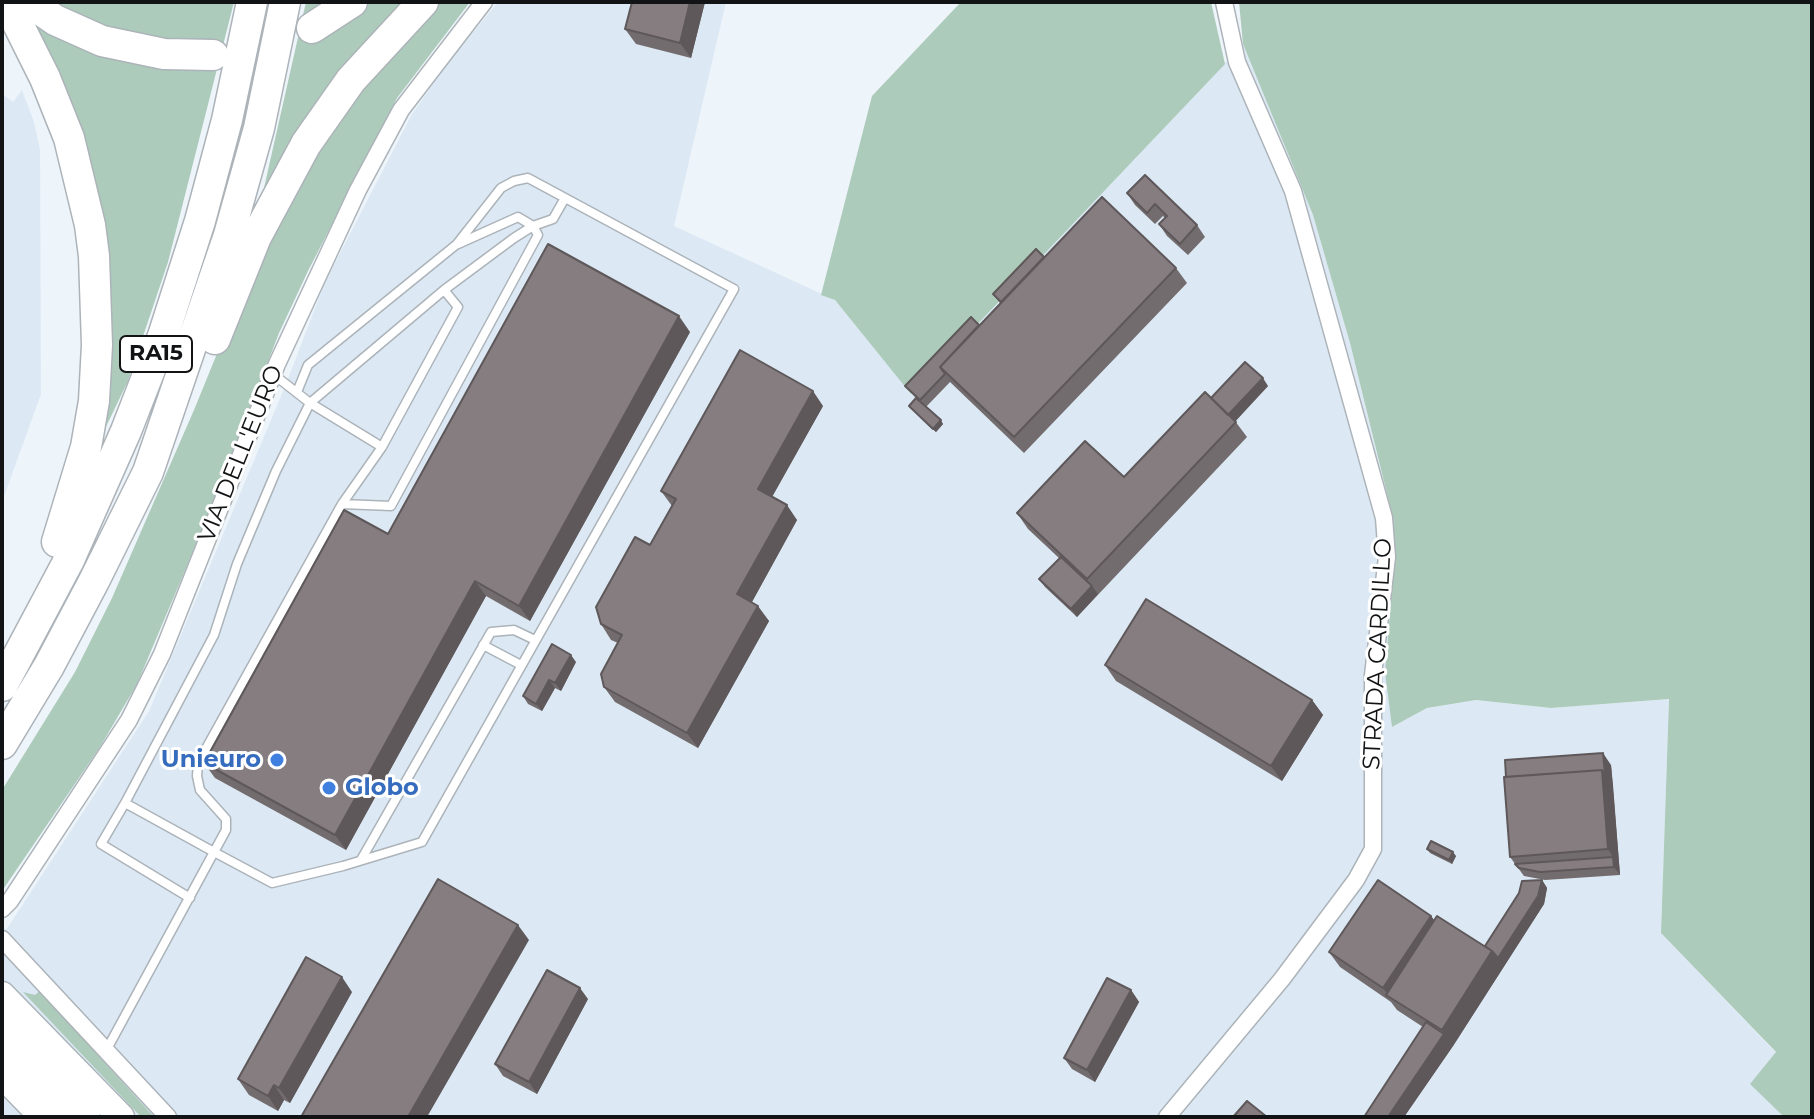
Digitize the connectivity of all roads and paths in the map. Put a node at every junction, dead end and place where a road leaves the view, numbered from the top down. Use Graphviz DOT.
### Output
graph roads {
  1 [pos="7,2"];
  2 [pos="29,2"];
  3 [pos="252,2"];
  4 [pos="285,2"];
  5 [pos="352,2"];
  6 [pos="423,2"];
  7 [pos="484,2"];
  8 [pos="1224,2"];
  9 [pos="312,28"];
  10 [pos="213,55"];
  11 [pos="565,198"];
  12 [pos="533,226"];
  13 [pos="457,244"];
  14 [pos="444,290"];
  15 [pos="273,373"];
  16 [pos="297,392"];
  17 [pos="310,403"];
  18 [pos="382,447"];
  19 [pos="148,472"];
  20 [pos="342,504"];
  21 [pos="535,640"];
  22 [pos="483,645"];
  23 [pos="2,650"];
  24 [pos="521,665"];
  25 [pos="2,686"];
  26 [pos="2,744"];
  27 [pos="125,803"];
  28 [pos="214,852"];
  29 [pos="361,861"];
  30 [pos="190,898"];
  31 [pos="2,909"];
  32 [pos="2,939"];
  33 [pos="2,995"];
  34 [pos="2,1027"];
  35 [pos="107,1049"];
  36 [pos="2,1057"];
  37 [pos="2,1082"];
  38 [pos="36,1117"];
  39 [pos="62,1117"];
  40 [pos="87,1117"];
  41 [pos="121,1117"];
  42 [pos="168,1117"];
  43 [pos="1167,1117"];
  1 -- 23 [label="highway"];
  2 -- 10 [label="highway"];
  3 -- 25 [label="highway, RA15"];
  4 -- 19 [label="highway, RA15"];
  5 -- 9 [label="highway"];
  6 -- 19 [label="highway"];
  7 -- 15 [label="street, VIA DELL'EURO"];
  8 -- 43 [label="street, STRADA CARDILLO"];
  11 -- 12 [label="lane"];
  11 -- 13 [label="lane"];
  11 -- 21 [label="lane"];
  12 -- 13 [label="lane"];
  12 -- 14 [label="lane"];
  12 -- 20 [label="lane"];
  13 -- 16 [label="lane"];
  14 -- 17 [label="lane"];
  14 -- 18 [label="lane"];
  15 -- 16 [label="lane"];
  15 -- 31 [label="street, VIA DELL'EURO"];
  16 -- 17 [label="lane"];
  17 -- 18 [label="lane"];
  17 -- 27 [label="lane"];
  18 -- 20 [label="lane"];
  19 -- 26 [label="highway, RA15"];
  20 -- 28 [label="lane"];
  21 -- 22 [label="lane"];
  21 -- 24 [label="lane"];
  22 -- 24 [label="lane"];
  22 -- 29 [label="lane"];
  24 -- 29 [label="lane"];
  27 -- 28 [label="lane"];
  27 -- 30 [label="lane"];
  28 -- 29 [label="lane"];
  28 -- 30 [label="lane"];
  30 -- 35 [label="lane"];
  32 -- 35 [label="street"];
  33 -- 41 [label="main road"];
  34 -- 40 [label="main road"];
  35 -- 42 [label="street"];
  36 -- 39 [label="street"];
  37 -- 38 [label="street"];
}
